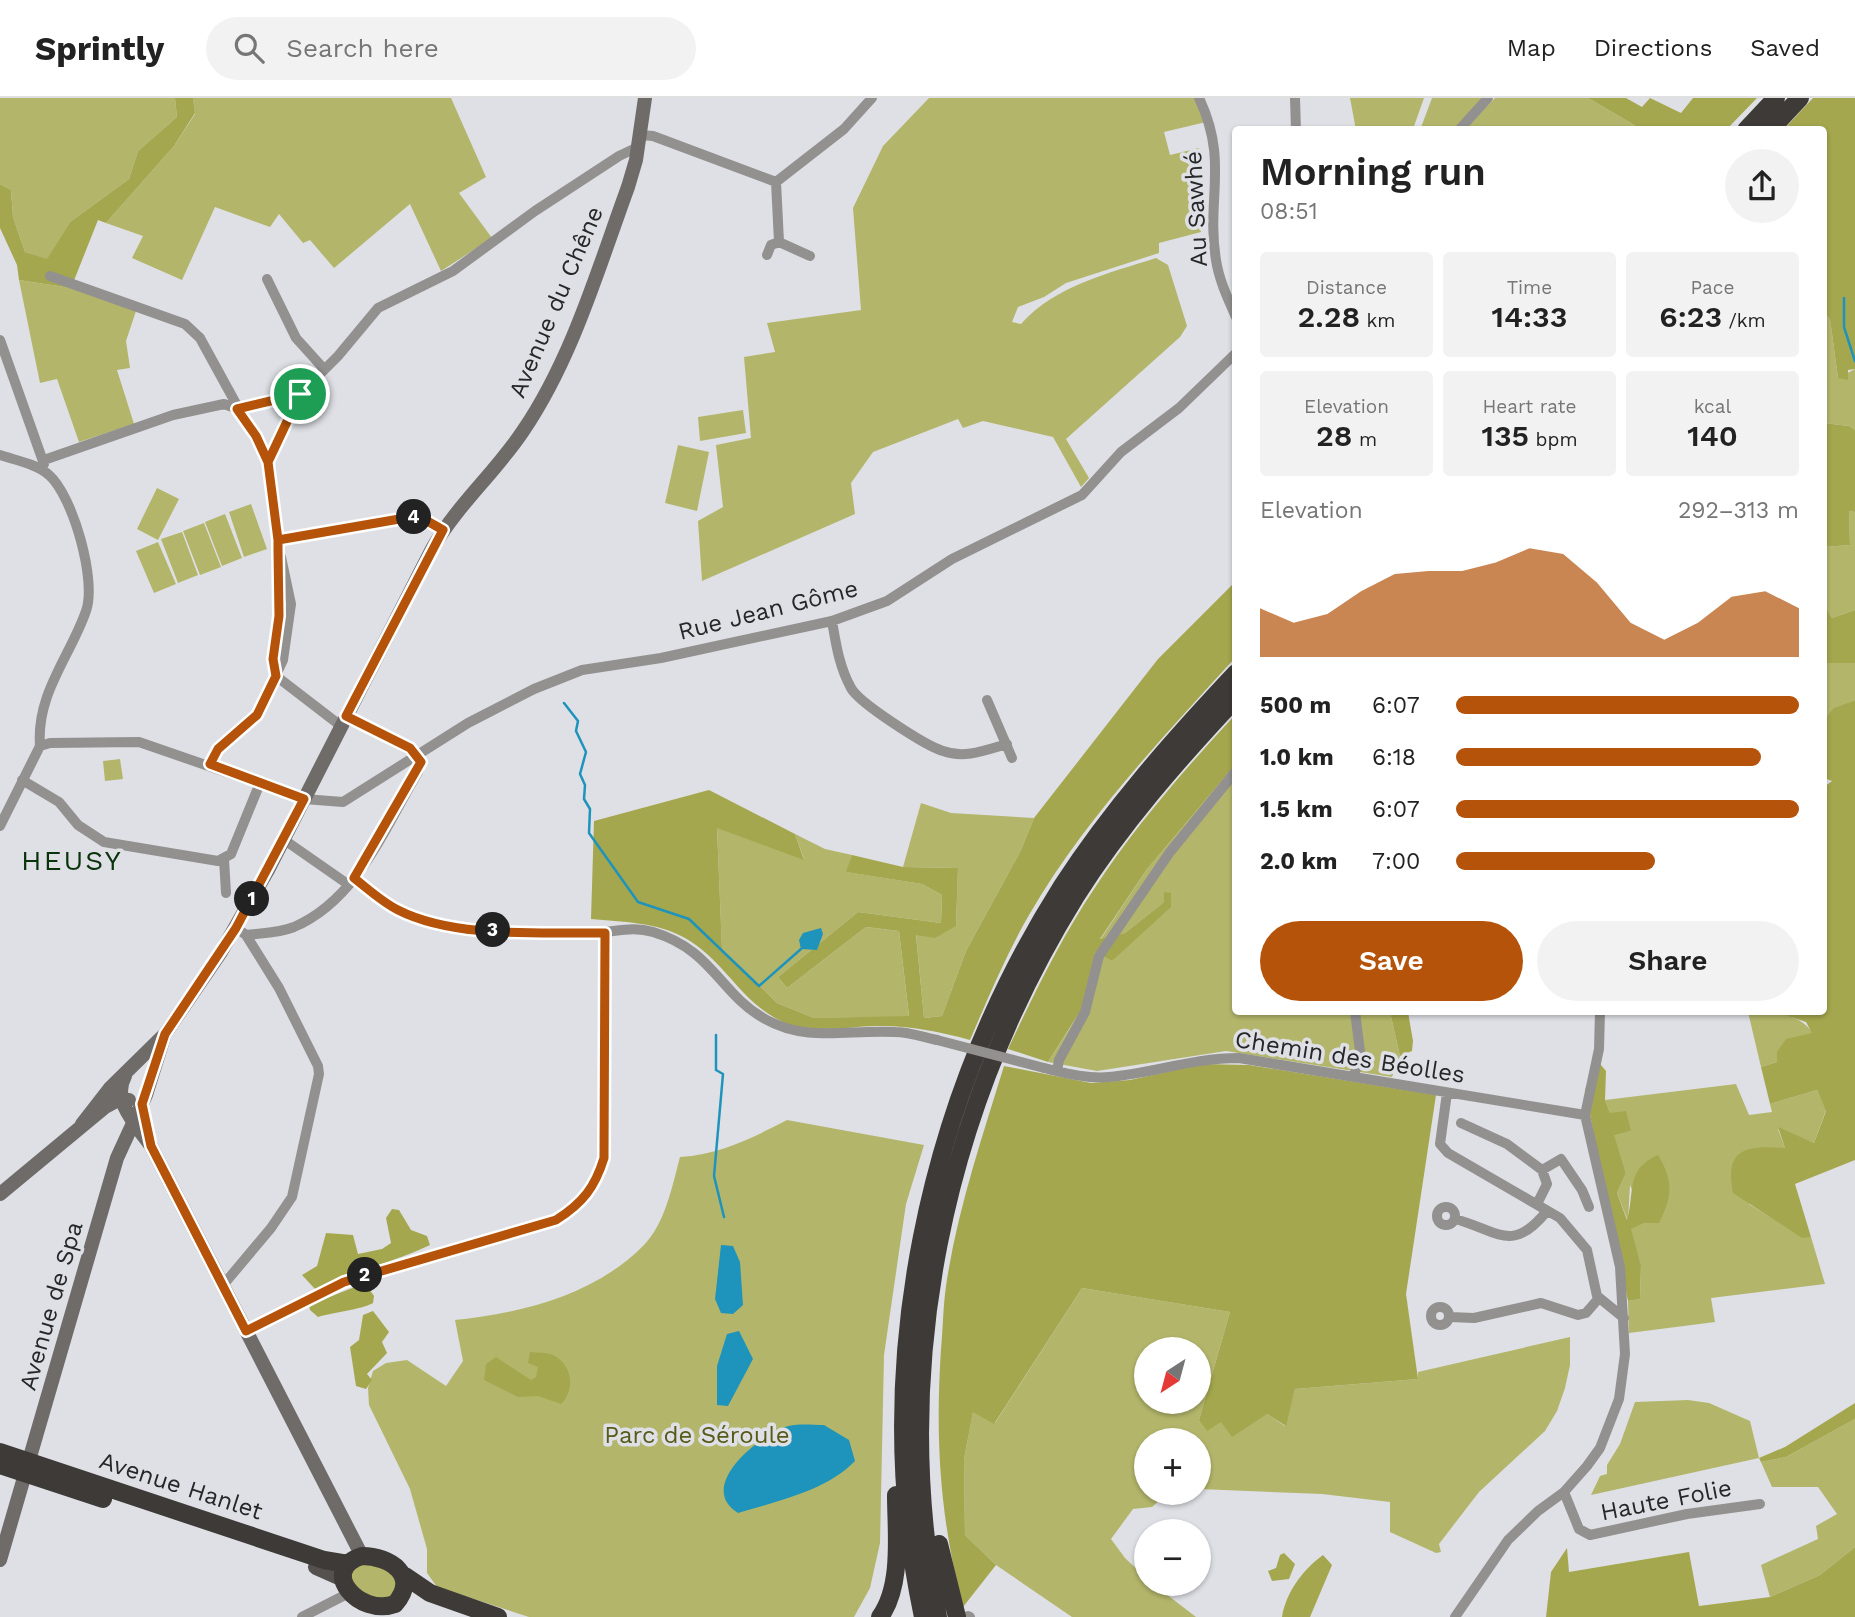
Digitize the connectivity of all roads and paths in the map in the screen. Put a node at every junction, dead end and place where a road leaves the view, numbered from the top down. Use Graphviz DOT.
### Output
graph roads {
  1 [pos="645,98"];
  2 [pos="872,98"];
  3 [pos="1199,98"];
  4 [pos="1295,98"];
  5 [pos="1488,98"];
  6 [pos="1776,98"];
  7 [pos="1800,98"];
  8 [pos="1296,126"];
  9 [pos="1463,126"];
  10 [pos="1750,126"];
  11 [pos="1774,126"];
  12 [pos="639,141"];
  13 [pos="776,182"];
  14 [pos="779,242"];
  15 [pos="766,254"];
  16 [pos="810,256"];
  17 [pos="50,276"];
  18 [pos="268,279"];
  19 [pos="1232,305"];
  20 [pos="0,340"];
  21 [pos="1232,357"];
  22 [pos="324,369"];
  23 [pos="300,394"];
  24 [pos="237,409"];
  25 [pos="0,455"];
  26 [pos="44,460"];
  27 [pos="268,462"];
  28 [pos="45,471"];
  29 [pos="443,530"];
  30 [pos="278,545"];
  31 [pos="832,621"];
  32 [pos="276,676"];
  33 [pos="1232,677"];
  34 [pos="987,700"];
  35 [pos="1232,703"];
  36 [pos="344,721"];
  37 [pos="1007,744"];
  38 [pos="40,746"];
  39 [pos="417,754"];
  40 [pos="1012,758"];
  41 [pos="210,764"];
  42 [pos="1232,776"];
  43 [pos="22,780"];
  44 [pos="260,783"];
  45 [pos="304,799"];
  46 [pos="1,819"];
  47 [pos="283,839"];
  48 [pos="224,859"];
  49 [pos="352,881"];
  50 [pos="226,893"];
  51 [pos="241,932"];
  52 [pos="605,933"];
  53 [pos="1355,1015"];
  54 [pos="1600,1015"];
  55 [pos="165,1034"];
  56 [pos="991,1061"];
  57 [pos="1057,1071"];
  58 [pos="127,1072"];
  59 [pos="1353,1077"];
  60 [pos="1447,1093"];
  61 [pos="145,1095"];
  62 [pos="118,1105"];
  63 [pos="1585,1115"];
  64 [pos="135,1121"];
  65 [pos="1461,1123"];
  66 [pos="82,1124"];
  67 [pos="151,1146"];
  68 [pos="943,1148"];
  69 [pos="120,1152"];
  70 [pos="1542,1170"];
  71 [pos="0,1194"];
  72 [pos="1537,1204"];
  73 [pos="1589,1207"];
  74 [pos="1547,1211"];
  75 [pos="1455,1219"];
  76 [pos="224,1284"];
  77 [pos="1599,1298"];
  78 [pos="1450,1317"];
  79 [pos="1624,1318"];
  80 [pos="246,1331"];
  81 [pos="0,1452"];
  82 [pos="0,1465"];
  83 [pos="27,1468"];
  84 [pos="1564,1492"];
  85 [pos="1760,1504"];
  86 [pos="0,1560"];
  87 [pos="316,1567"];
  88 [pos="350,1573"];
  89 [pos="405,1576"];
  90 [pos="392,1609"];
  91 [pos="302,1617"];
  92 [pos="469,1617"];
  93 [pos="498,1617"];
  94 [pos="880,1617"];
  95 [pos="923,1617"];
  96 [pos="938,1617"];
  97 [pos="965,1617"];
  98 [pos="1455,1617"];
  1 -- 12 [label="main road, Avenue du Chêne"];
  2 -- 13 [label="street"];
  3 -- 19 [label="street, Au Sawhé"];
  4 -- 8 [label="street"];
  5 -- 9 [label="street"];
  6 -- 10 [label="highway"];
  7 -- 11 [label="highway"];
  12 -- 13 [label="street"];
  12 -- 22 [label="street"];
  12 -- 29 [label="main road, Avenue du Chêne"];
  13 -- 14 [label="street"];
  14 -- 15 [label="street"];
  14 -- 16 [label="street"];
  17 -- 24 [label="street"];
  18 -- 22 [label="street"];
  20 -- 26 [label="street"];
  21 -- 31 [label="street, Rue Jean Gôme"];
  22 -- 23 [label="street"];
  23 -- 24 [label="street"];
  23 -- 27 [label="street"];
  24 -- 26 [label="street"];
  24 -- 27 [label="street"];
  25 -- 28 [label="street"];
  26 -- 28 [label="street"];
  27 -- 30 [label="street"];
  28 -- 38 [label="street"];
  29 -- 30 [label="street"];
  29 -- 36 [label="main road, Avenue du Chêne"];
  30 -- 32 [label="street"];
  31 -- 37 [label="street"];
  31 -- 39 [label="street, Rue Jean Gôme"];
  32 -- 36 [label="street"];
  32 -- 41 [label="street"];
  33 -- 68 [label="highway"];
  34 -- 37 [label="street"];
  35 -- 56 [label="highway"];
  36 -- 39 [label="street"];
  36 -- 45 [label="main road, Avenue du Chêne"];
  37 -- 40 [label="street"];
  38 -- 41 [label="street, Rue Jean Gôme"];
  38 -- 43 [label="street"];
  39 -- 45 [label="street, Rue Jean Gôme"];
  39 -- 49 [label="street"];
  41 -- 44 [label="street, Rue Jean Gôme"];
  42 -- 57 [label="street"];
  43 -- 46 [label="street"];
  43 -- 48 [label="street"];
  44 -- 45 [label="street, Rue Jean Gôme"];
  44 -- 48 [label="street"];
  45 -- 47 [label="main road, Avenue du Chêne"];
  47 -- 49 [label="street, Chemin des Béolles"];
  47 -- 51 [label="main road, Avenue du Chêne"];
  48 -- 50 [label="street"];
  49 -- 51 [label="street"];
  49 -- 52 [label="street, Chemin des Béolles"];
  51 -- 55 [label="main road, Avenue du Chêne"];
  51 -- 76 [label="street"];
  52 -- 57 [label="street, Chemin des Béolles, bridge"];
  52 -- 80 [label="street"];
  53 -- 59 [label="street"];
  54 -- 63 [label="street"];
  55 -- 58 [label="main road"];
  55 -- 61 [label="main road, Avenue de Spa"];
  56 -- 96 [label="highway"];
  56 -- 97 [label="highway"];
  57 -- 59 [label="street, Chemin des Béolles"];
  58 -- 61 [label="main road"];
  58 -- 62 [label="main road, Avenue de Spa"];
  58 -- 66 [label="main road"];
  59 -- 60 [label="street, Chemin des Béolles"];
  60 -- 63 [label="street, Chemin des Béolles"];
  60 -- 72 [label="street"];
  61 -- 62 [label="main road"];
  61 -- 64 [label="main road, Avenue de Spa"];
  61 -- 67 [label="main road"];
  62 -- 64 [label="main road"];
  62 -- 66 [label="main road"];
  62 -- 69 [label="main road, Avenue de Spa"];
  63 -- 79 [label="street"];
  64 -- 67 [label="main road"];
  64 -- 69 [label="main road, Avenue de Spa"];
  65 -- 70 [label="street"];
  66 -- 71 [label="main road"];
  67 -- 69 [label="main road"];
  67 -- 76 [label="main road"];
  68 -- 94 [label="highway"];
  68 -- 95 [label="highway"];
  69 -- 83 [label="main road, Avenue de Spa"];
  70 -- 72 [label="street"];
  70 -- 73 [label="street"];
  72 -- 74 [label="street"];
  74 -- 75 [label="street"];
  74 -- 77 [label="street"];
  76 -- 80 [label="main road"];
  77 -- 78 [label="street"];
  77 -- 79 [label="street"];
  79 -- 84 [label="street"];
  80 -- 88 [label="main road"];
  81 -- 83 [label="highway, Avenue Hanlet"];
  82 -- 83 [label="highway, Avenue Hanlet"];
  83 -- 86 [label="main road, Avenue de Spa"];
  83 -- 87 [label="highway, Avenue Hanlet"];
  83 -- 88 [label="highway, Avenue Hanlet"];
  84 -- 85 [label="street, Haute Folie"];
  84 -- 98 [label="street"];
  87 -- 88 [label="main road, Avenue Hanlet"];
  88 -- 89 [label="highway"];
  88 -- 90 [label="highway"];
  88 -- 91 [label="street"];
  89 -- 90 [label="highway"];
  89 -- 93 [label="highway"];
  90 -- 92 [label="highway"];
}
